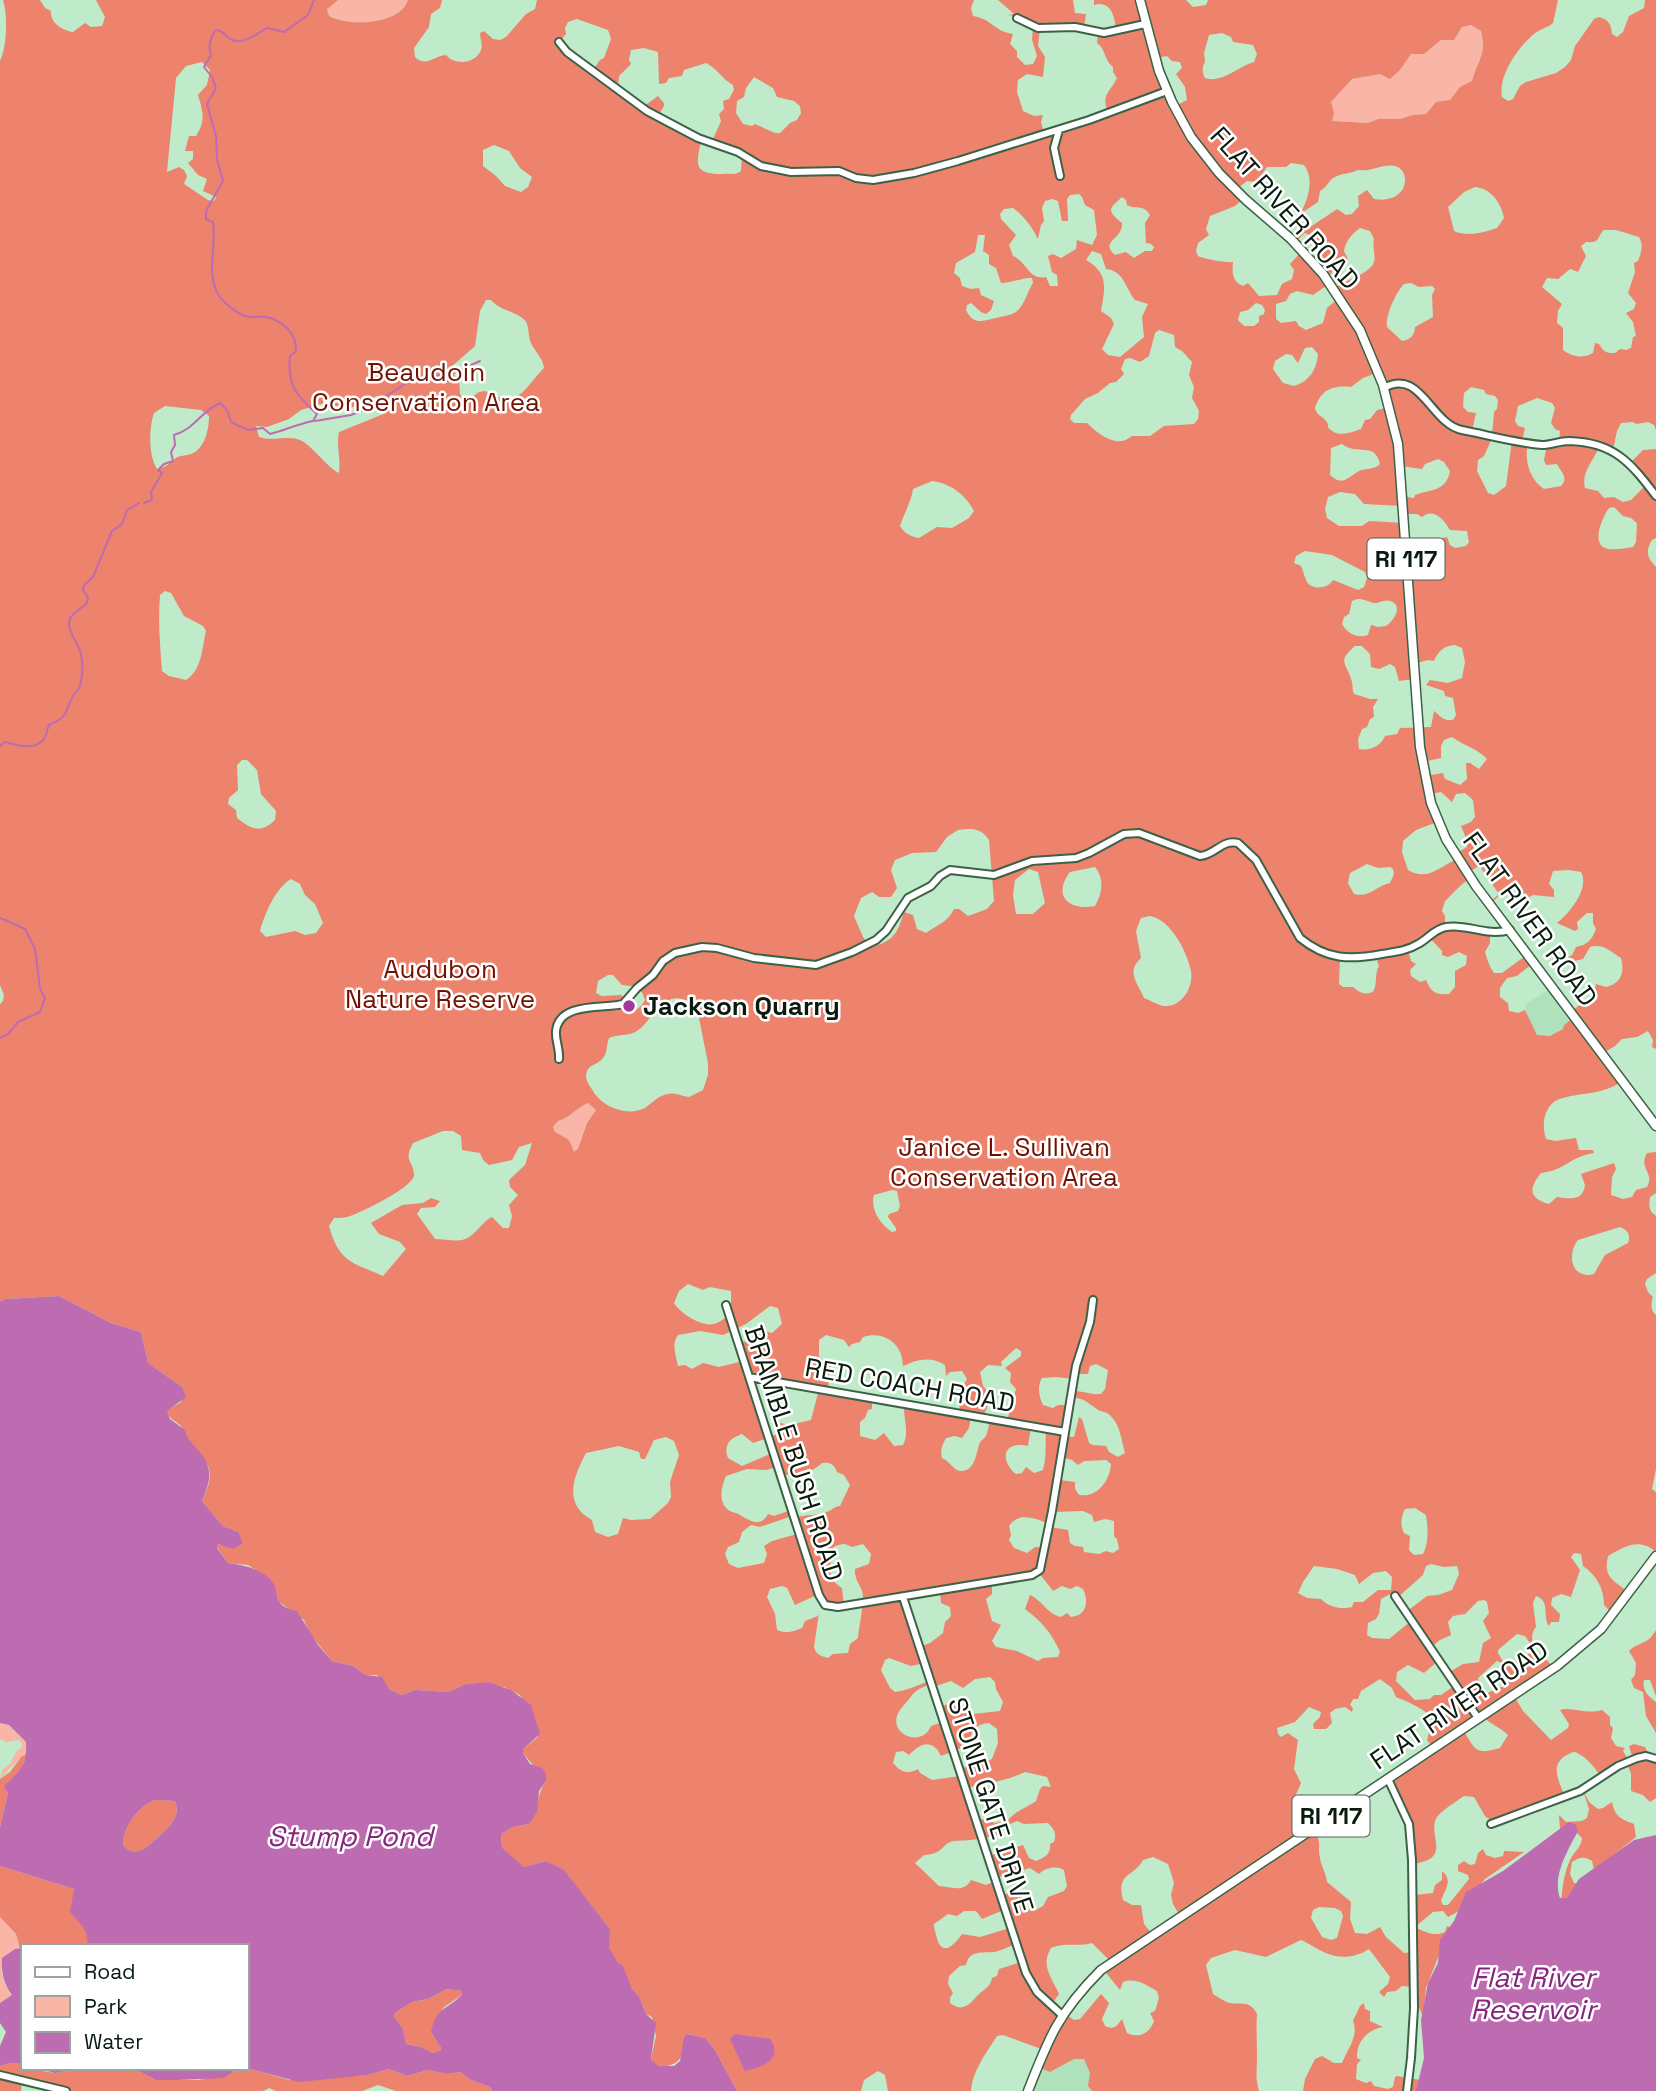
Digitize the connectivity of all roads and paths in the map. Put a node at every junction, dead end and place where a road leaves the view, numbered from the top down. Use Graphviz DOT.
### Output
graph roads {
  1 [pos="1140,0"];
  2 [pos="1017,18"];
  3 [pos="1145,24"];
  4 [pos="559,42"];
  5 [pos="1167,91"];
  6 [pos="1059,130"];
  7 [pos="1060,176"];
  8 [pos="1384,388"];
  9 [pos="1656,496"];
  10 [pos="1510,930"];
  11 [pos="559,1059"];
  12 [pos="1656,1126"];
  13 [pos="1093,1300"];
  14 [pos="726,1305"];
  15 [pos="749,1377"];
  16 [pos="1065,1432"];
  17 [pos="1656,1556"];
  18 [pos="1395,1596"];
  19 [pos="903,1597"];
  20 [pos="1478,1718"];
  21 [pos="1656,1759"];
  22 [pos="1388,1780"];
  23 [pos="1491,1825"];
  24 [pos="1062,2015"];
  25 [pos="0,2075"];
  26 [pos="66,2091"];
  27 [pos="1028,2091"];
  28 [pos="1407,2091"];
  1 -- 3 [label="main road, FLAT RIVER ROAD / RI 117"];
  2 -- 3 [label="street"];
  3 -- 5 [label="main road, FLAT RIVER ROAD / RI 117"];
  4 -- 6 [label="street"];
  5 -- 6 [label="street"];
  5 -- 8 [label="main road, FLAT RIVER ROAD / RI 117"];
  6 -- 7 [label="street"];
  8 -- 9 [label="street"];
  8 -- 10 [label="main road, FLAT RIVER ROAD / RI 117"];
  10 -- 11 [label="street"];
  10 -- 12 [label="main road, FLAT RIVER ROAD / RI 117"];
  13 -- 16 [label="street, BRAMBLE BUSH ROAD"];
  14 -- 15 [label="street, BRAMBLE BUSH ROAD"];
  15 -- 16 [label="street, RED COACH ROAD"];
  15 -- 19 [label="street, BRAMBLE BUSH ROAD"];
  16 -- 19 [label="street, BRAMBLE BUSH ROAD"];
  17 -- 20 [label="main road, FLAT RIVER ROAD / RI 117"];
  18 -- 20 [label="street"];
  19 -- 24 [label="street, STONE GATE DRIVE"];
  20 -- 22 [label="main road, FLAT RIVER ROAD / RI 117"];
  21 -- 23 [label="street"];
  22 -- 24 [label="main road, FLAT RIVER ROAD / RI 117"];
  22 -- 28 [label="street"];
  24 -- 27 [label="main road, FLAT RIVER ROAD / RI 117"];
  25 -- 26 [label="street"];
}
